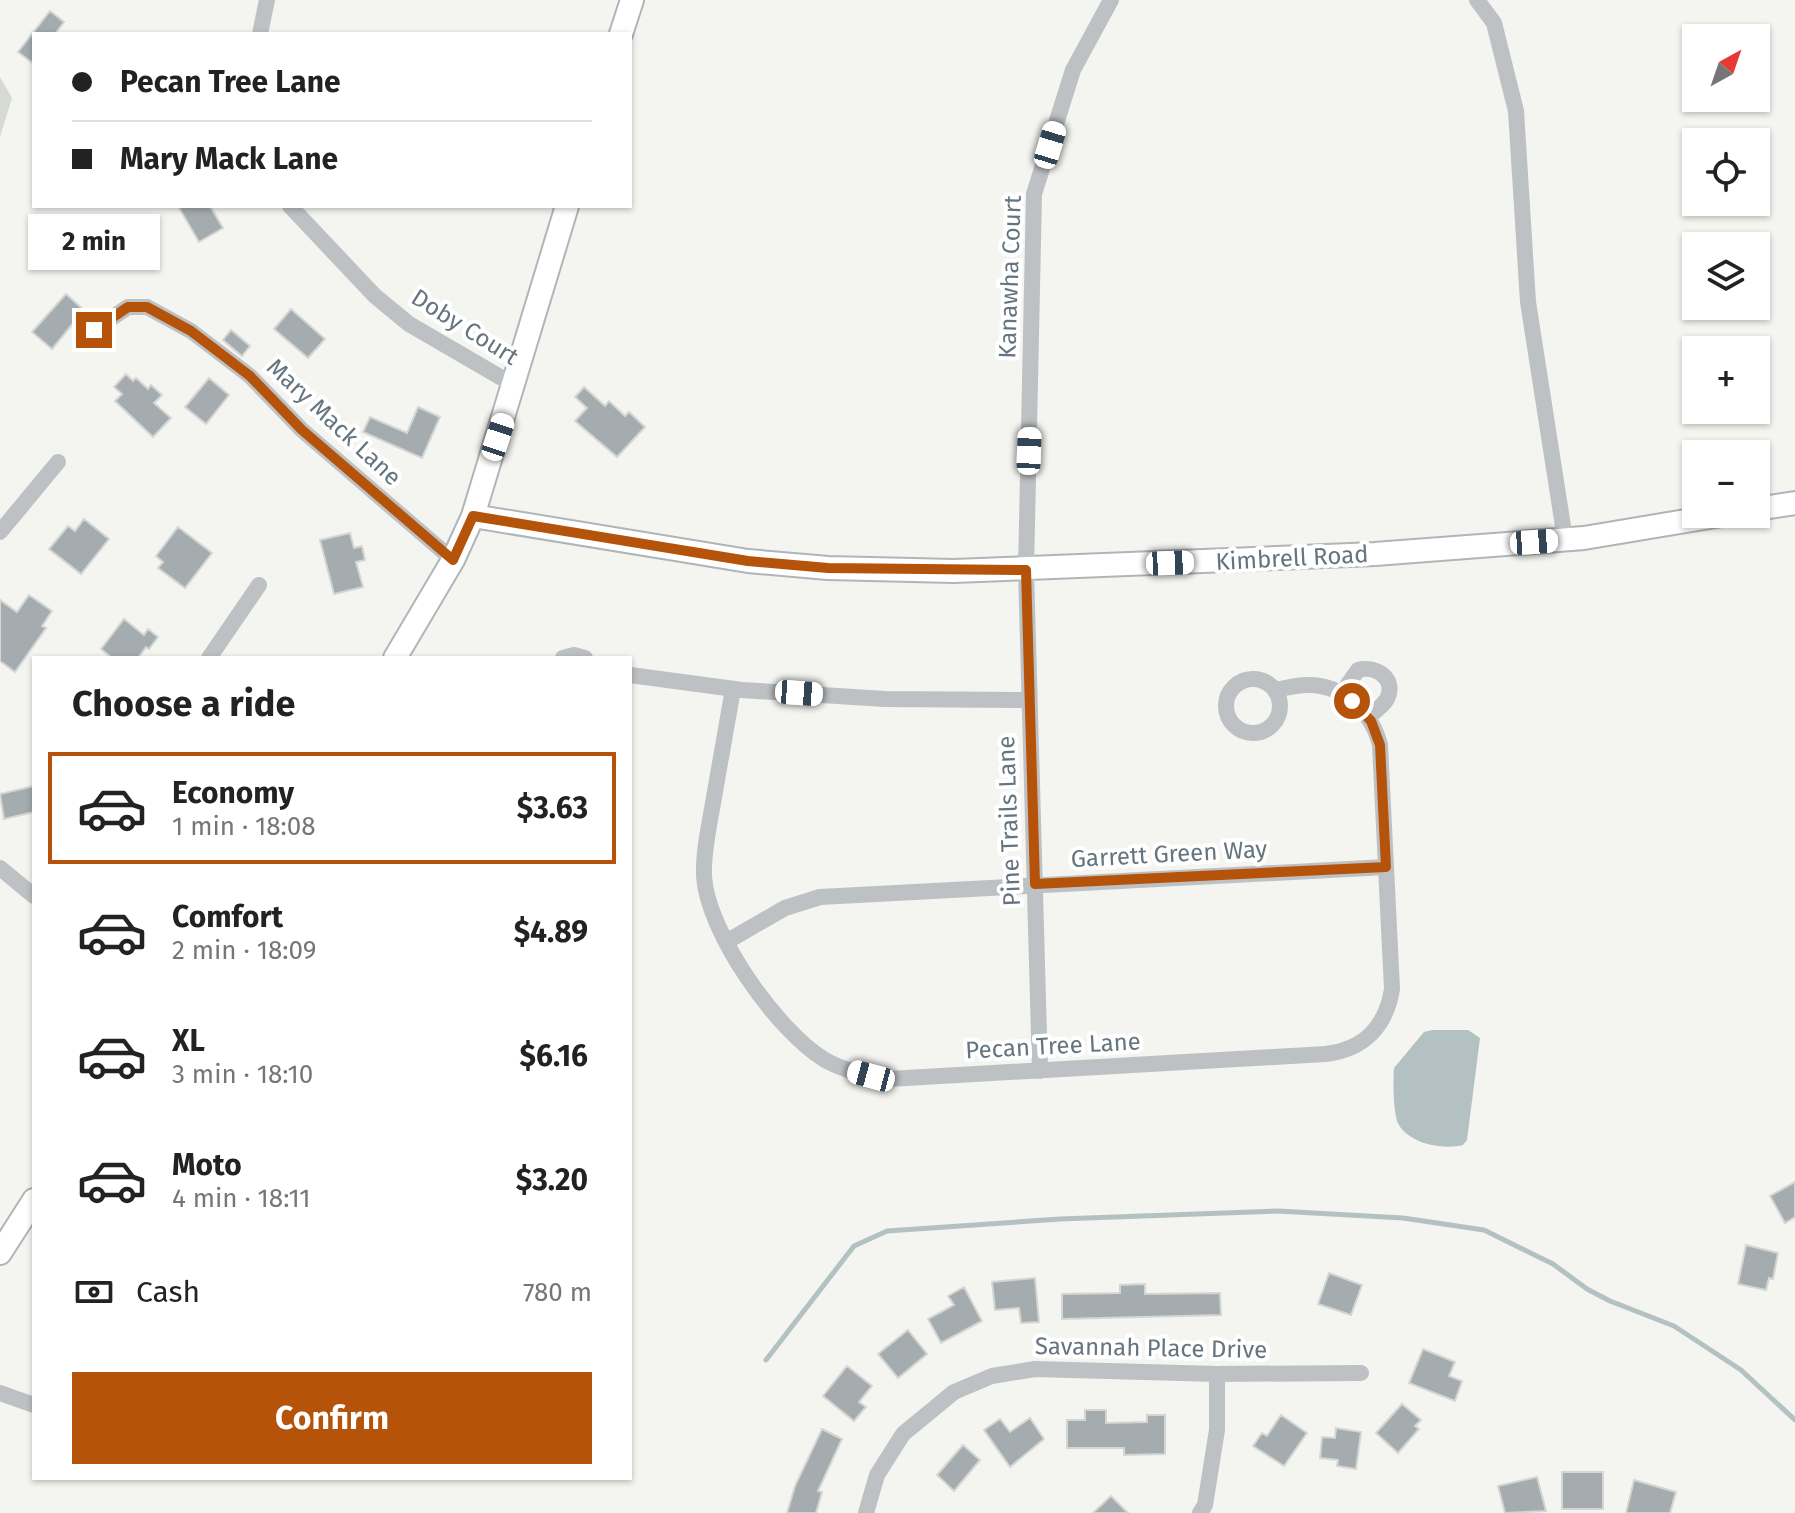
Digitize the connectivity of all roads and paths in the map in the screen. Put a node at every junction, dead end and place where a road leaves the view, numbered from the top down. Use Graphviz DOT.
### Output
graph roads {
  1 [pos="267,0"];
  2 [pos="632,0"];
  3 [pos="1111,0"];
  4 [pos="1477,0"];
  5 [pos="260,32"];
  6 [pos="622,32"];
  7 [pos="292,208"];
  8 [pos="566,208"];
  9 [pos="94,330"];
  10 [pos="514,385"];
  11 [pos="58,462"];
  12 [pos="1795,503"];
  13 [pos="1770,507"];
  14 [pos="473,516"];
  15 [pos="1682,521"];
  16 [pos="0,532"];
  17 [pos="1565,539"];
  18 [pos="453,560"];
  19 [pos="1026,570"];
  20 [pos="259,585"];
  21 [pos="210,656"];
  22 [pos="396,656"];
  23 [pos="632,675"];
  24 [pos="733,689"];
  25 [pos="1275,690"];
  26 [pos="1341,694"];
  27 [pos="1029,700"];
  28 [pos="1368,717"];
  29 [pos="1386,867"];
  30 [pos="0,868"];
  31 [pos="1035,884"];
  32 [pos="32,894"];
  33 [pos="726,942"];
  34 [pos="1040,1071"];
  35 [pos="32,1203"];
  36 [pos="0,1253"];
  37 [pos="1361,1373"];
  38 [pos="1217,1374"];
  39 [pos="0,1393"];
  40 [pos="32,1404"];
  41 [pos="866,1513"];
  42 [pos="1200,1513"];
  1 -- 5 [label="street"];
  2 -- 6 [label="street"];
  3 -- 19 [label="street, Kanawha Court"];
  4 -- 17 [label="street"];
  7 -- 10 [label="street, Doby Court"];
  8 -- 10 [label="street"];
  9 -- 18 [label="street, Mary Mack Lane"];
  10 -- 14 [label="street"];
  11 -- 16 [label="street"];
  12 -- 13 [label="street"];
  14 -- 18 [label="street"];
  14 -- 19 [label="street, Kimbrell Road"];
  15 -- 17 [label="street, Kimbrell Road"];
  17 -- 19 [label="street, Kimbrell Road"];
  18 -- 22 [label="street"];
  19 -- 27 [label="street, Pine Trails Lane"];
  20 -- 21 [label="street"];
  23 -- 24 [label="street"];
  24 -- 27 [label="street"];
  24 -- 33 [label="street, Pecan Tree Lane"];
  25 -- 26 [label="street"];
  26 -- 28 [label="street"];
  26 -- 28 [label="street"];
  27 -- 31 [label="street, Pine Trails Lane"];
  28 -- 29 [label="street, Pecan Tree Lane"];
  29 -- 31 [label="street, Garrett Green Way"];
  29 -- 34 [label="street, Pecan Tree Lane"];
  30 -- 32 [label="street"];
  31 -- 33 [label="street, Garrett Green Way"];
  31 -- 34 [label="street, Pine Trails Lane"];
  33 -- 34 [label="street, Pecan Tree Lane"];
  35 -- 36 [label="street"];
  37 -- 38 [label="street, Savannah Place Drive"];
  38 -- 41 [label="street, Savannah Place Drive"];
  38 -- 42 [label="street"];
  39 -- 40 [label="street"];
}
